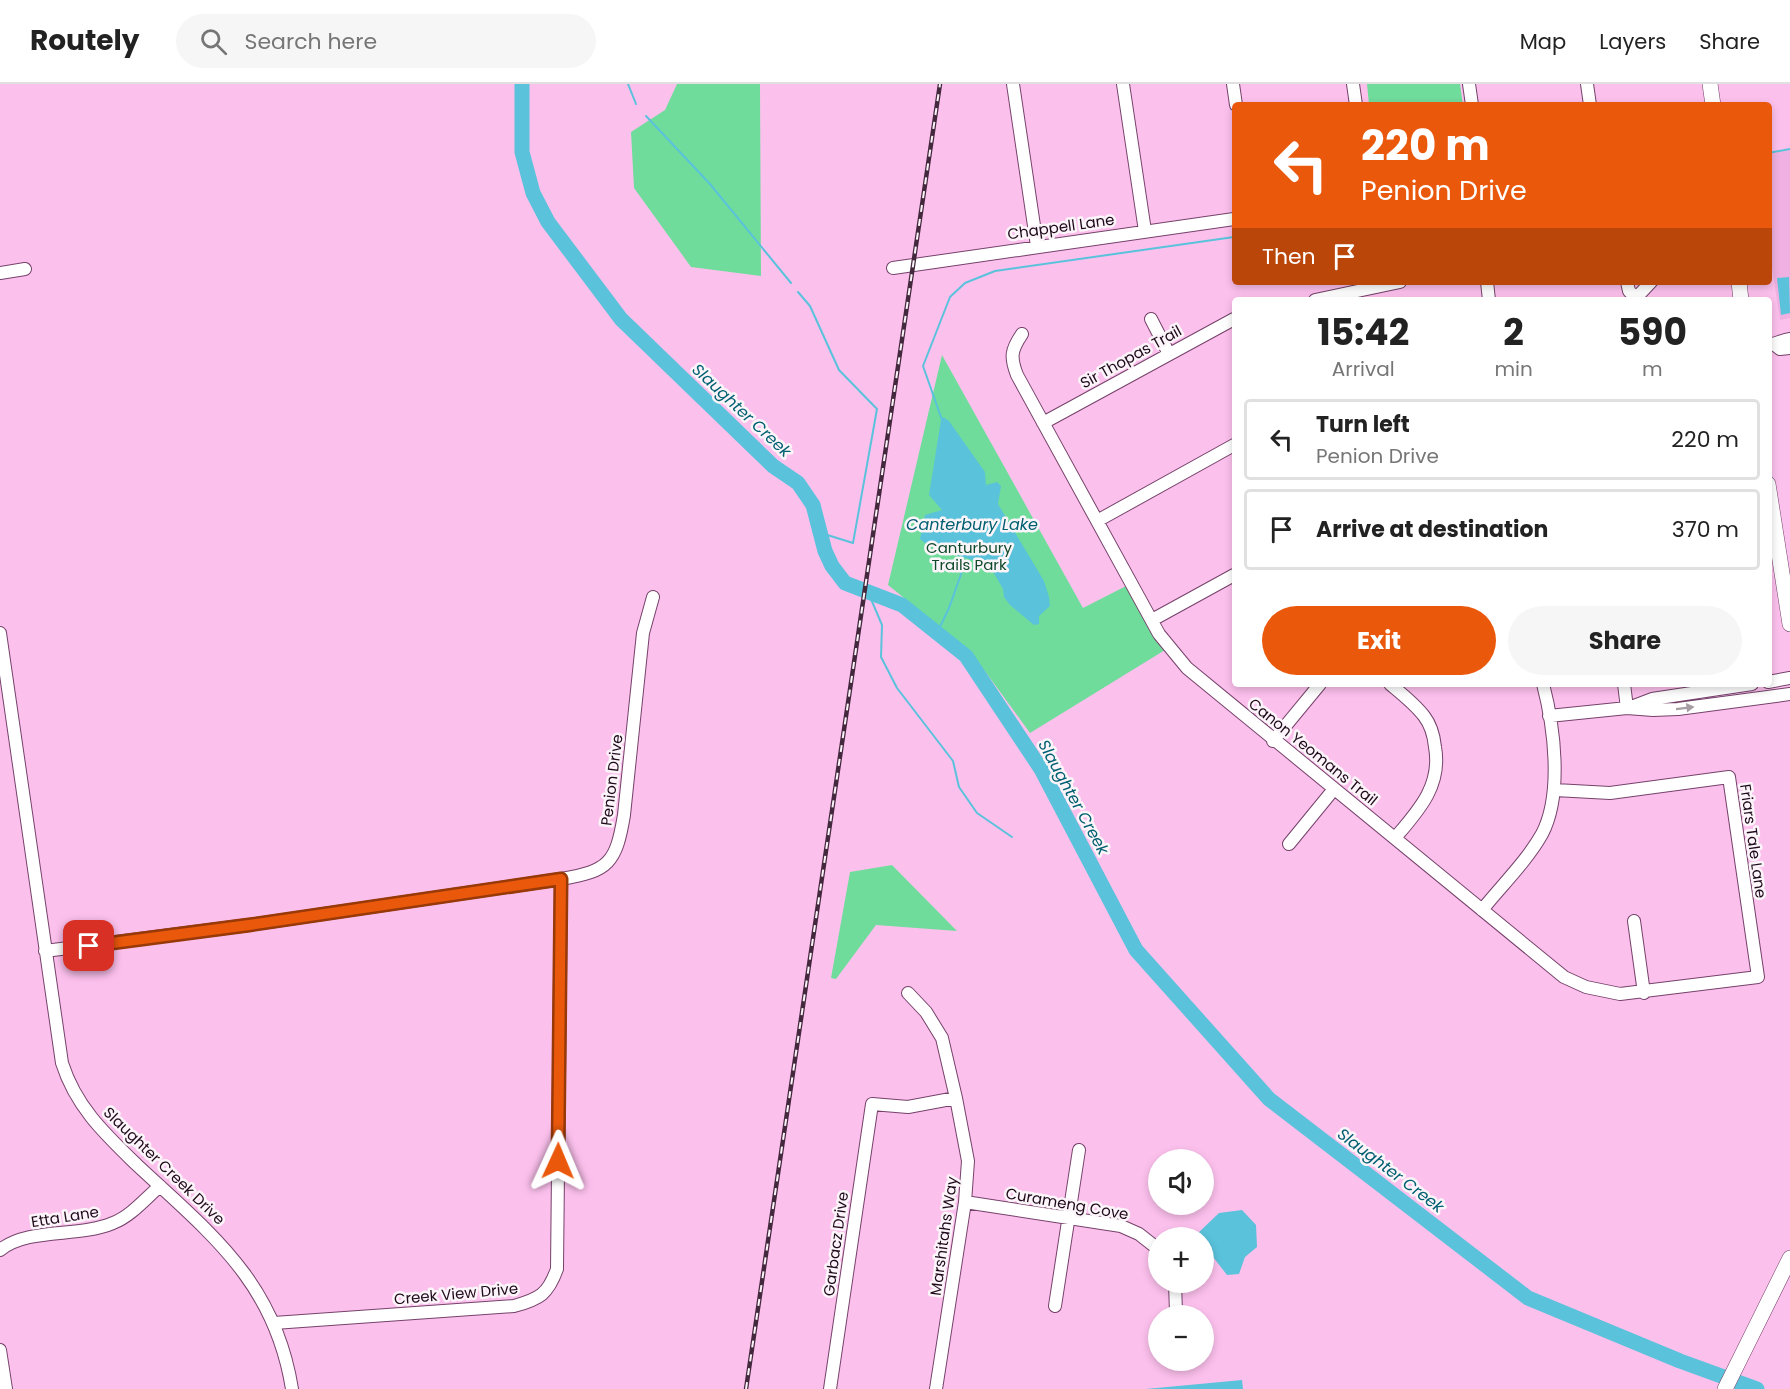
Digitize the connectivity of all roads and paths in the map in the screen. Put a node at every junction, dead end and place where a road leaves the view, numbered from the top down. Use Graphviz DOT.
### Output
graph roads {
  1 [pos="1013,84"];
  2 [pos="1124,84"];
  3 [pos="1233,84"];
  4 [pos="1353,84"];
  5 [pos="1469,84"];
  6 [pos="1587,84"];
  7 [pos="1710,84"];
  8 [pos="1236,102"];
  9 [pos="1356,102"];
  10 [pos="1472,102"];
  11 [pos="1590,102"];
  12 [pos="1713,102"];
  13 [pos="1232,219"];
  14 [pos="1145,231"];
  15 [pos="1037,246"];
  16 [pos="893,268"];
  17 [pos="25,269"];
  18 [pos="0,273"];
  19 [pos="1386,285"];
  20 [pos="1649,285"];
  21 [pos="1329,297"];
  22 [pos="1639,297"];
  23 [pos="1151,319"];
  24 [pos="1232,320"];
  25 [pos="1022,334"];
  26 [pos="1790,339"];
  27 [pos="1772,345"];
  28 [pos="1790,348"];
  29 [pos="1169,354"];
  30 [pos="1043,423"];
  31 [pos="1232,446"];
  32 [pos="1772,509"];
  33 [pos="1097,521"];
  34 [pos="1232,576"];
  35 [pos="653,597"];
  36 [pos="1152,620"];
  37 [pos="1790,624"];
  38 [pos="0,633"];
  39 [pos="1790,678"];
  40 [pos="1772,681"];
  41 [pos="1318,687"];
  42 [pos="1393,687"];
  43 [pos="1544,687"];
  44 [pos="1624,687"];
  45 [pos="1732,687"];
  46 [pos="1790,694"];
  47 [pos="1627,708"];
  48 [pos="1549,716"];
  49 [pos="1274,741"];
  50 [pos="1334,789"];
  51 [pos="1555,790"];
  52 [pos="1395,838"];
  53 [pos="1289,844"];
  54 [pos="561,879"];
  55 [pos="1482,910"];
  56 [pos="1634,921"];
  57 [pos="45,951"];
  58 [pos="1758,977"];
  59 [pos="908,993"];
  60 [pos="1644,993"];
  61 [pos="956,1098"];
  62 [pos="1079,1150"];
  63 [pos="160,1186"];
  64 [pos="965,1202"];
  65 [pos="1068,1217"];
  66 [pos="1148,1240"];
  67 [pos="0,1250"];
  68 [pos="1790,1258"];
  69 [pos="1055,1306"];
  70 [pos="274,1323"];
  71 [pos="0,1350"];
  72 [pos="6,1389"];
  73 [pos="292,1389"];
  74 [pos="830,1389"];
  75 [pos="936,1389"];
  76 [pos="1725,1389"];
  1 -- 15 [label="street"];
  2 -- 14 [label="street"];
  3 -- 8 [label="street"];
  4 -- 9 [label="street"];
  5 -- 10 [label="street"];
  6 -- 11 [label="street"];
  7 -- 12 [label="main road"];
  13 -- 14 [label="street, Chappell Lane"];
  14 -- 15 [label="street, Chappell Lane"];
  15 -- 16 [label="street, Chappell Lane"];
  17 -- 18 [label="street"];
  19 -- 21 [label="street"];
  20 -- 22 [label="street"];
  23 -- 29 [label="street"];
  24 -- 29 [label="street, Sir Thopas Trail"];
  25 -- 30 [label="street, Canon Yeomans Trail"];
  26 -- 27 [label="street"];
  27 -- 28 [label="street"];
  29 -- 30 [label="street, Sir Thopas Trail"];
  30 -- 33 [label="street, Canon Yeomans Trail"];
  31 -- 33 [label="street"];
  32 -- 37 [label="main road"];
  33 -- 36 [label="street, Canon Yeomans Trail"];
  34 -- 36 [label="street"];
  35 -- 54 [label="street, Penion Drive"];
  36 -- 49 [label="street, Canon Yeomans Trail"];
  38 -- 57 [label="street, Slaughter Creek Drive"];
  39 -- 40 [label="street"];
  41 -- 49 [label="street"];
  42 -- 52 [label="street"];
  43 -- 48 [label="street"];
  44 -- 47 [label="street"];
  45 -- 47 [label="street"];
  47 -- 46 [label="street, one-way"];
  47 -- 48 [label="street"];
  48 -- 51 [label="street"];
  49 -- 50 [label="street, Canon Yeomans Trail"];
  50 -- 52 [label="street, Canon Yeomans Trail"];
  50 -- 53 [label="street"];
  51 -- 55 [label="street"];
  51 -- 58 [label="street, Friars Tale Lane"];
  52 -- 55 [label="street, Canon Yeomans Trail"];
  54 -- 57 [label="street, Penion Drive"];
  54 -- 70 [label="street, Creek View Drive"];
  55 -- 60 [label="street, Canon Yeomans Trail"];
  56 -- 60 [label="street"];
  57 -- 63 [label="street, Slaughter Creek Drive"];
  58 -- 60 [label="street, Canon Yeomans Trail"];
  59 -- 61 [label="street, Marshitahs Way"];
  61 -- 64 [label="street, Marshitahs Way"];
  61 -- 74 [label="street, Garbacz Drive"];
  62 -- 65 [label="street"];
  63 -- 67 [label="street, Etta Lane"];
  63 -- 70 [label="street, Slaughter Creek Drive"];
  64 -- 65 [label="street, Curameng Cove"];
  64 -- 75 [label="street, Marshitahs Way"];
  65 -- 66 [label="street, Curameng Cove"];
  65 -- 69 [label="street"];
  68 -- 76 [label="main road"];
  70 -- 73 [label="street, Slaughter Creek Drive"];
  71 -- 72 [label="street"];
}
